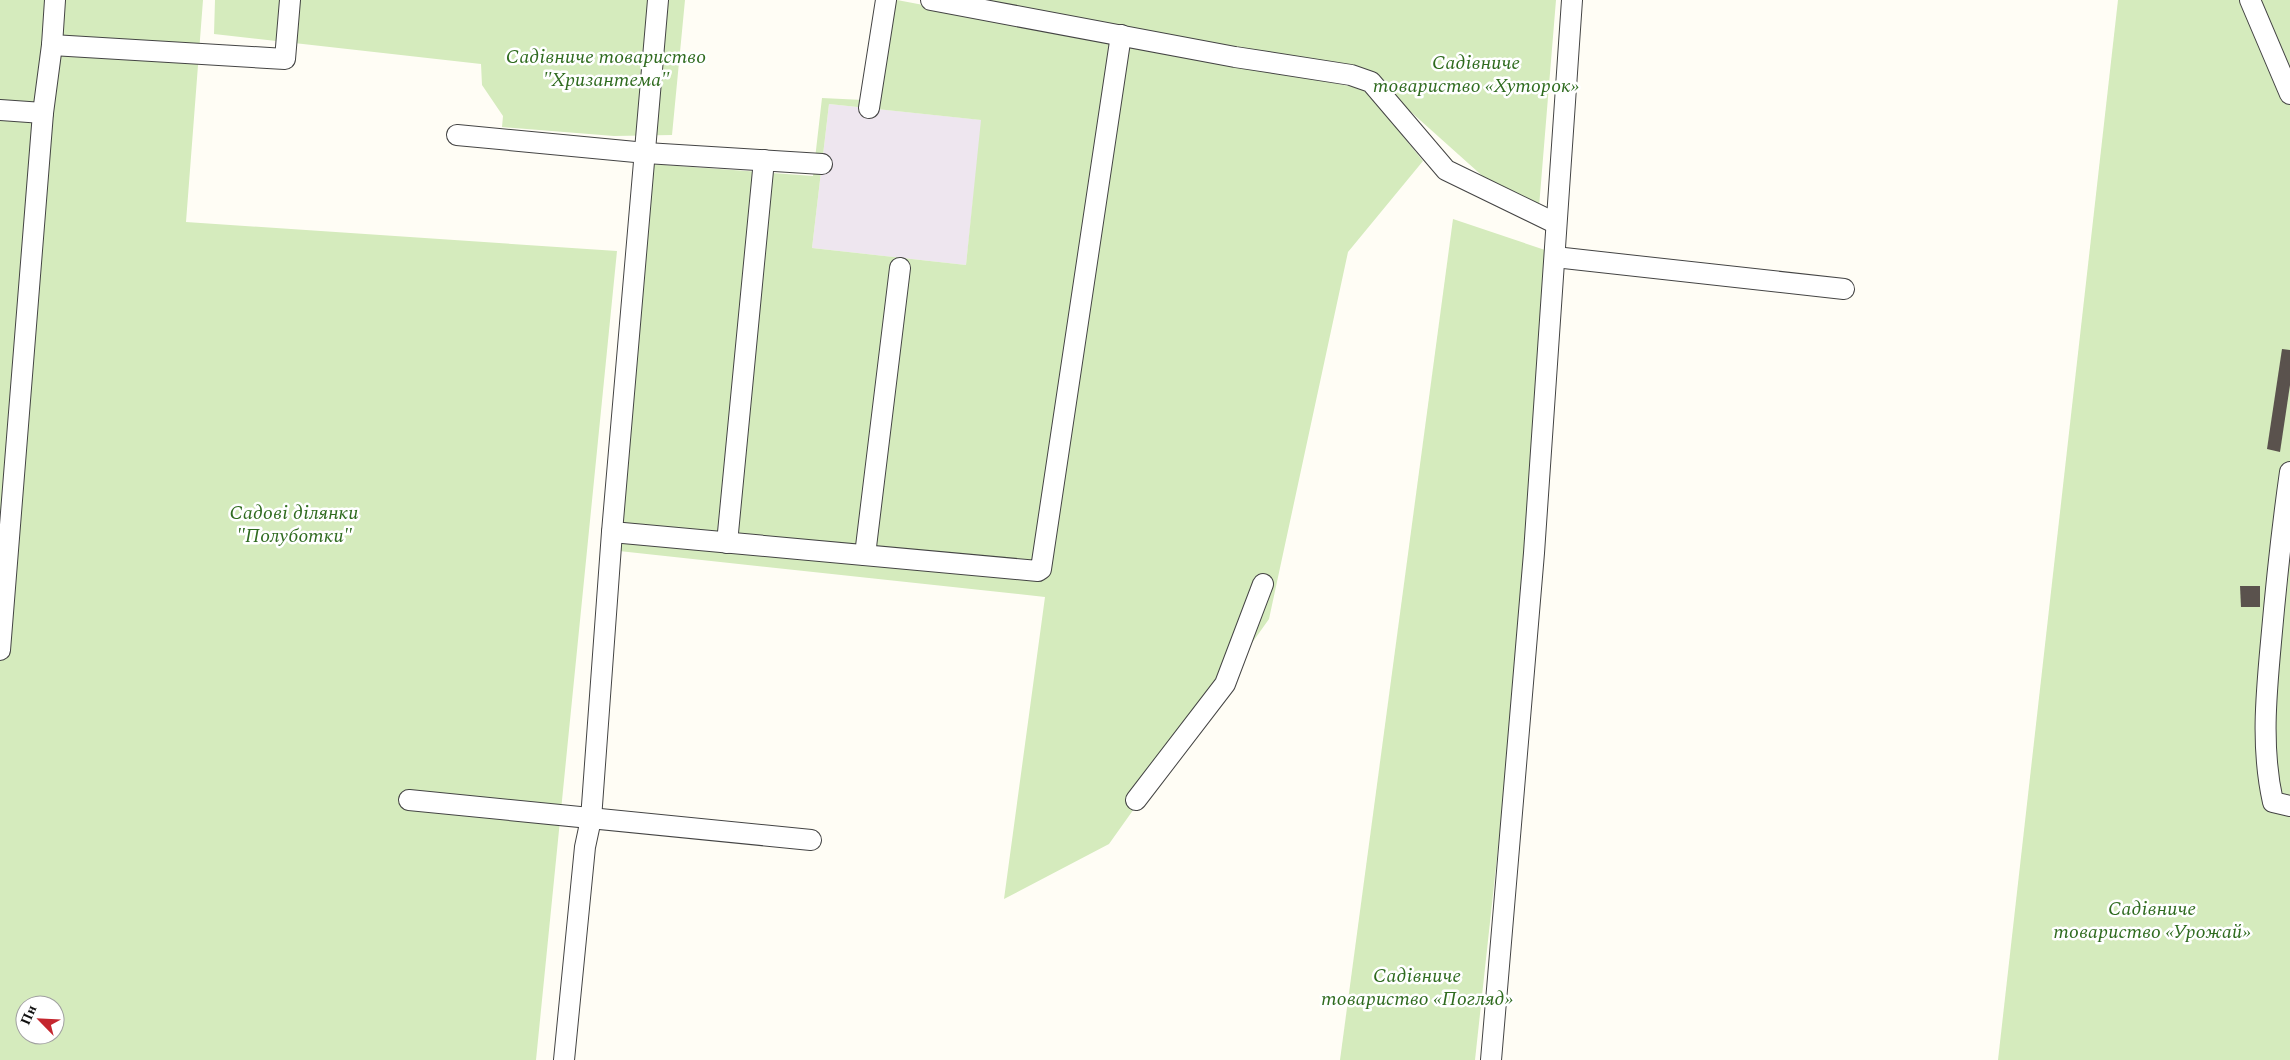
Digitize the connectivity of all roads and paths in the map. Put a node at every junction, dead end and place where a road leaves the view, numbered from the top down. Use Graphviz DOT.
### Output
graph roads {
  1 [pos="56,0"];
  2 [pos="290,0"];
  3 [pos="658,0"];
  4 [pos="886,0"];
  5 [pos="931,0"];
  6 [pos="1572,0"];
  7 [pos="2250,0"];
  8 [pos="1121,35"];
  9 [pos="52,45"];
  10 [pos="2290,94"];
  11 [pos="868,108"];
  12 [pos="0,110"];
  13 [pos="43,113"];
  14 [pos="457,135"];
  15 [pos="646,152"];
  16 [pos="764,160"];
  17 [pos="822,164"];
  18 [pos="1555,223"];
  19 [pos="1555,257"];
  20 [pos="900,268"];
  21 [pos="1844,288"];
  22 [pos="2290,472"];
  23 [pos="612,532"];
  24 [pos="726,543"];
  25 [pos="865,555"];
  26 [pos="1263,584"];
  27 [pos="0,650"];
  28 [pos="409,800"];
  29 [pos="1136,800"];
  30 [pos="2290,806"];
  31 [pos="591,819"];
  32 [pos="811,840"];
  33 [pos="564,1060"];
  34 [pos="1491,1060"];
  1 -- 9 [label="street"];
  2 -- 9 [label="street"];
  3 -- 15 [label="street"];
  4 -- 11 [label="street"];
  5 -- 8 [label="street"];
  6 -- 18 [label="street"];
  7 -- 10 [label="street"];
  8 -- 18 [label="street"];
  8 -- 25 [label="street"];
  9 -- 13 [label="street"];
  12 -- 13 [label="street"];
  13 -- 27 [label="street"];
  14 -- 15 [label="street"];
  15 -- 16 [label="street"];
  15 -- 23 [label="street"];
  16 -- 17 [label="street"];
  16 -- 24 [label="street"];
  18 -- 19 [label="street"];
  19 -- 21 [label="street"];
  19 -- 34 [label="street"];
  20 -- 25 [label="street"];
  22 -- 30 [label="street"];
  23 -- 24 [label="street"];
  23 -- 31 [label="street"];
  24 -- 25 [label="street"];
  26 -- 29 [label="street"];
  28 -- 31 [label="street"];
  31 -- 32 [label="street"];
  31 -- 33 [label="street"];
}
